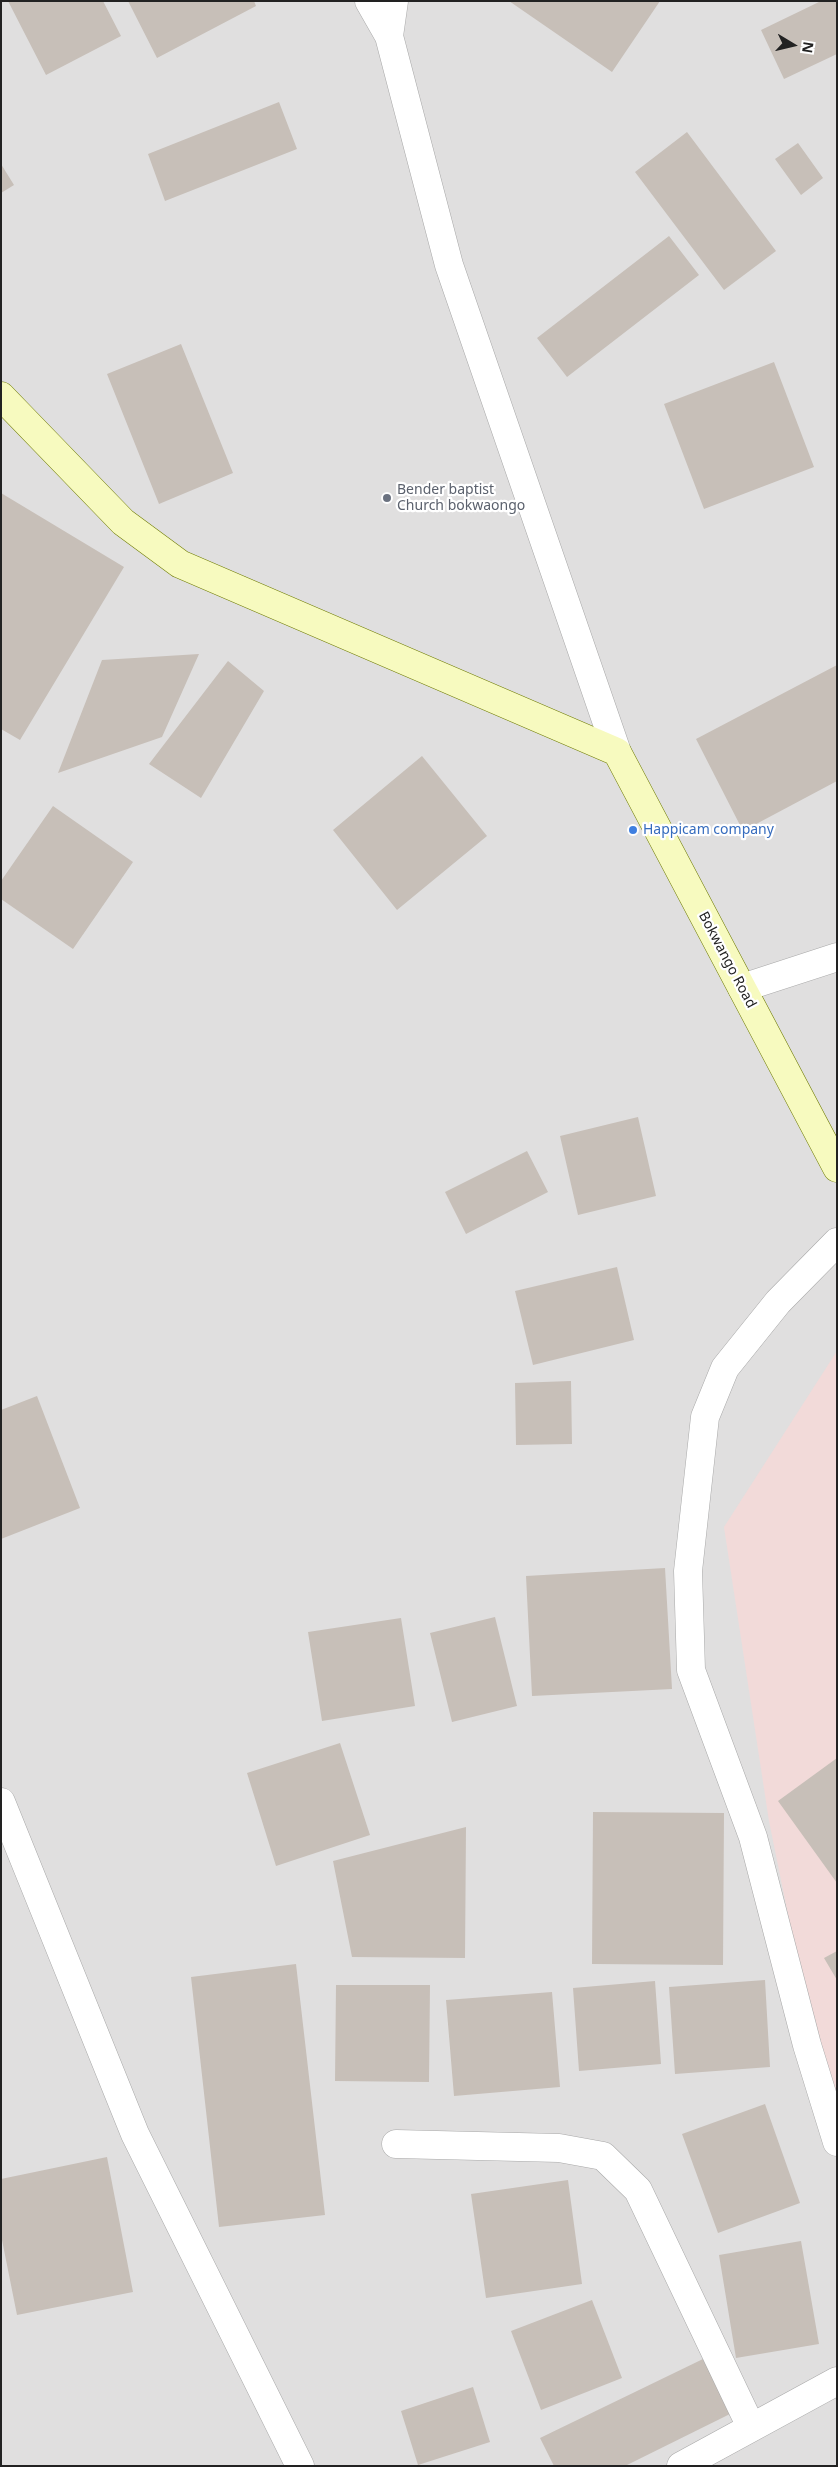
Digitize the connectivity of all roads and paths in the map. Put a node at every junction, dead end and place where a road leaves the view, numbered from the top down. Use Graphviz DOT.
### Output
graph roads {
  1 [pos="369,1"];
  2 [pos="394,1"];
  3 [pos="389,36"];
  4 [pos="1,396"];
  5 [pos="617,752"];
  6 [pos="837,957"];
  7 [pos="742,988"];
  8 [pos="837,1168"];
  9 [pos="837,1242"];
  10 [pos="1,1802"];
  11 [pos="837,2142"];
  12 [pos="396,2144"];
  13 [pos="837,2381"];
  14 [pos="751,2427"];
  15 [pos="300,2466"];
  16 [pos="682,2466"];
  1 -- 3 [label="street"];
  2 -- 3 [label="street"];
  3 -- 5 [label="street"];
  4 -- 5 [label="street"];
  5 -- 7 [label="street, Bokwango Road"];
  6 -- 7 [label="street"];
  7 -- 8 [label="street, Bokwango Road"];
  9 -- 11 [label="street"];
  10 -- 15 [label="street"];
  12 -- 14 [label="street"];
  13 -- 14 [label="street"];
  14 -- 16 [label="street"];
}
